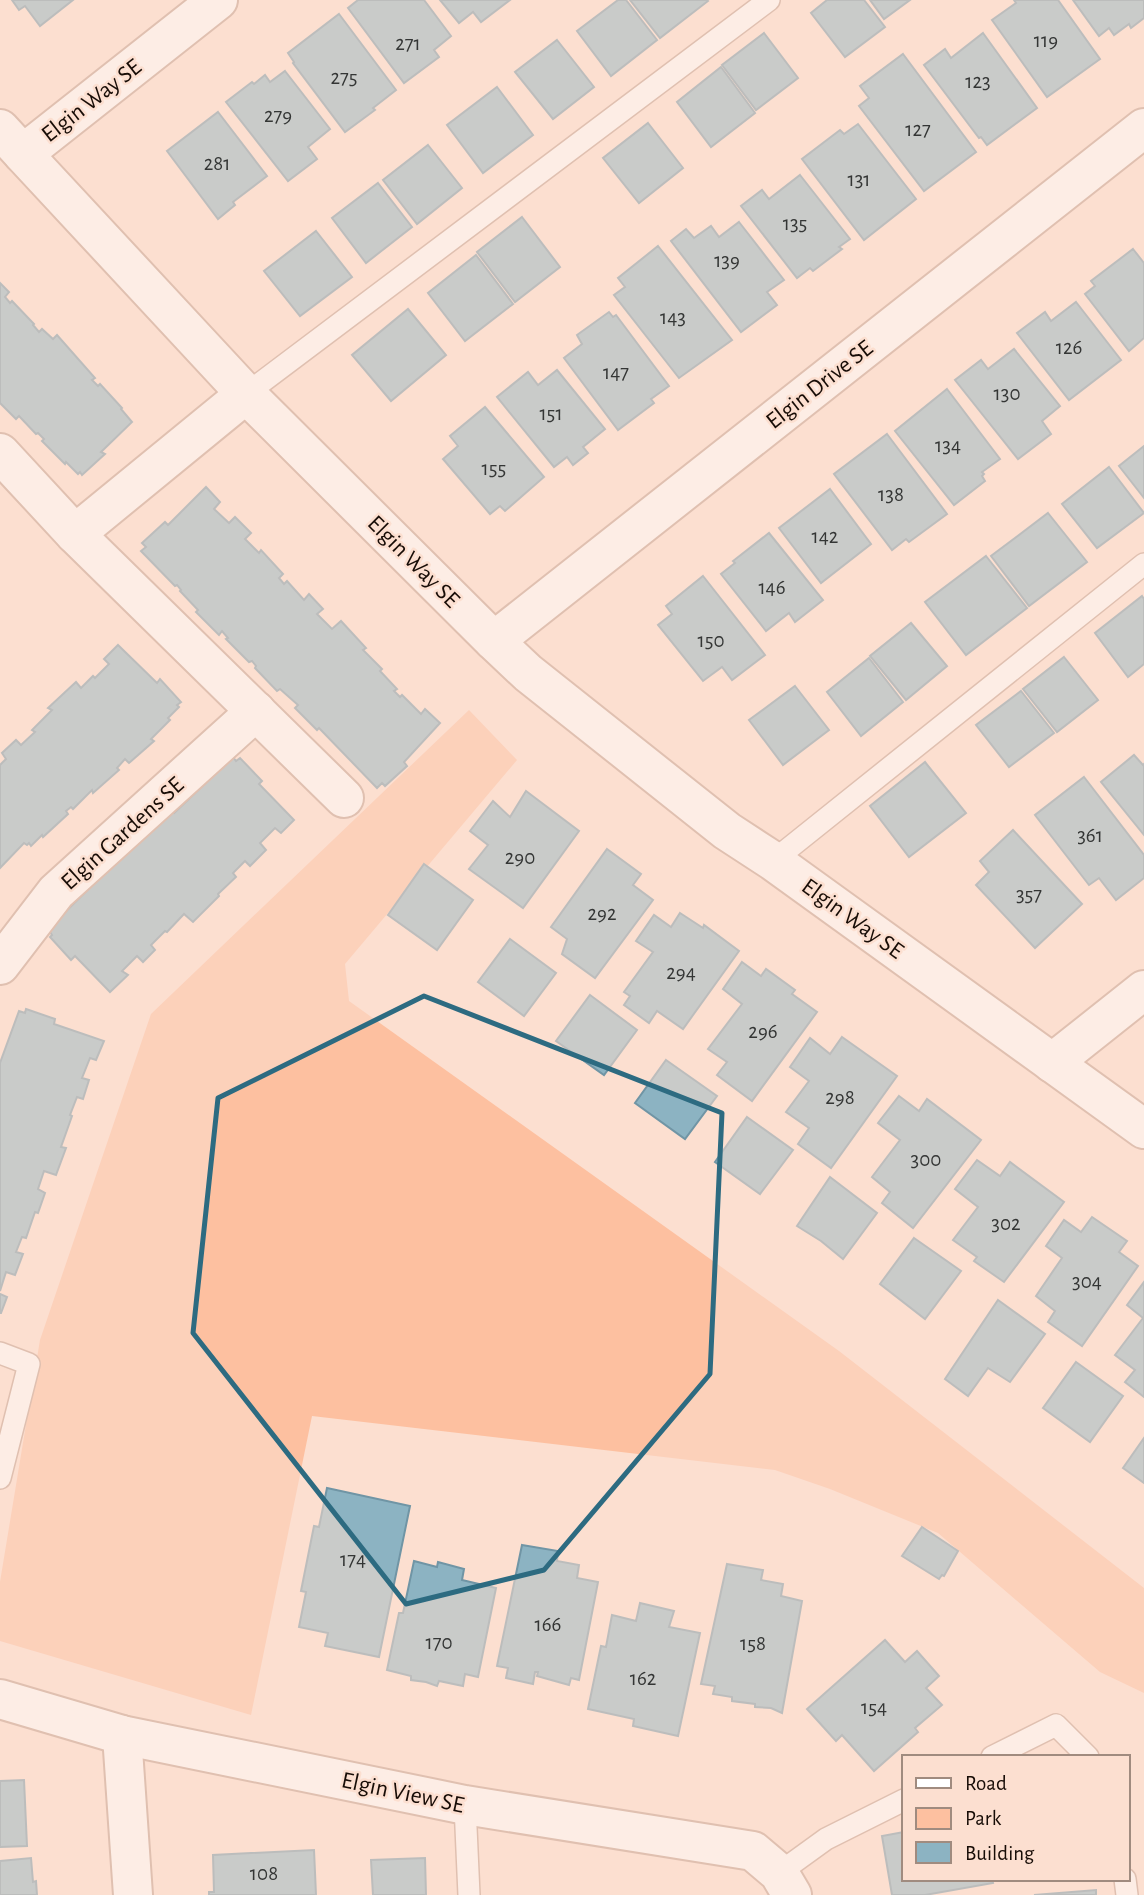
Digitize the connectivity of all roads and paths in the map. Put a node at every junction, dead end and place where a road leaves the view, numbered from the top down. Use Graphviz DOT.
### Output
graph roads {
  1 [pos="218,0"];
  2 [pos="769,0"];
  3 [pos="1144,128"];
  4 [pos="11,141"];
  5 [pos="246,394"];
  6 [pos="0,453"];
  7 [pos="75,534"];
  8 [pos="1144,565"];
  9 [pos="494,640"];
  10 [pos="256,712"];
  11 [pos="344,798"];
  12 [pos="773,861"];
  13 [pos="0,965"];
  14 [pos="1144,990"];
  15 [pos="1052,1063"];
  16 [pos="1144,1129"];
  17 [pos="0,1353"];
  18 [pos="0,1478"];
  19 [pos="0,1699"];
  20 [pos="122,1735"];
  21 [pos="996,1755"];
  22 [pos="1086,1755"];
  23 [pos="902,1801"];
  24 [pos="465,1805"];
  25 [pos="786,1884"];
  26 [pos="133,1895"];
  27 [pos="469,1895"];
  1 -- 4 [label="street, Elgin Way SE"];
  2 -- 5 [label="lane"];
  3 -- 9 [label="street, Elgin Drive SE"];
  4 -- 5 [label="street, Elgin Way SE"];
  5 -- 7 [label="street"];
  5 -- 9 [label="street, Elgin Way SE"];
  6 -- 7 [label="street"];
  7 -- 10 [label="street"];
  8 -- 12 [label="lane"];
  9 -- 12 [label="street, Elgin Way SE"];
  10 -- 11 [label="street"];
  10 -- 13 [label="street, Elgin Gardens SE"];
  12 -- 15 [label="street, Elgin Way SE"];
  14 -- 15 [label="street"];
  15 -- 16 [label="street, Elgin Way SE"];
  17 -- 18 [label="lane"];
  19 -- 20 [label="street, Elgin View SE"];
  20 -- 24 [label="street, Elgin View SE"];
  20 -- 26 [label="street"];
  21 -- 22 [label="lane"];
  23 -- 25 [label="lane"];
  24 -- 25 [label="street, Elgin View SE"];
  24 -- 27 [label="lane"];
}
